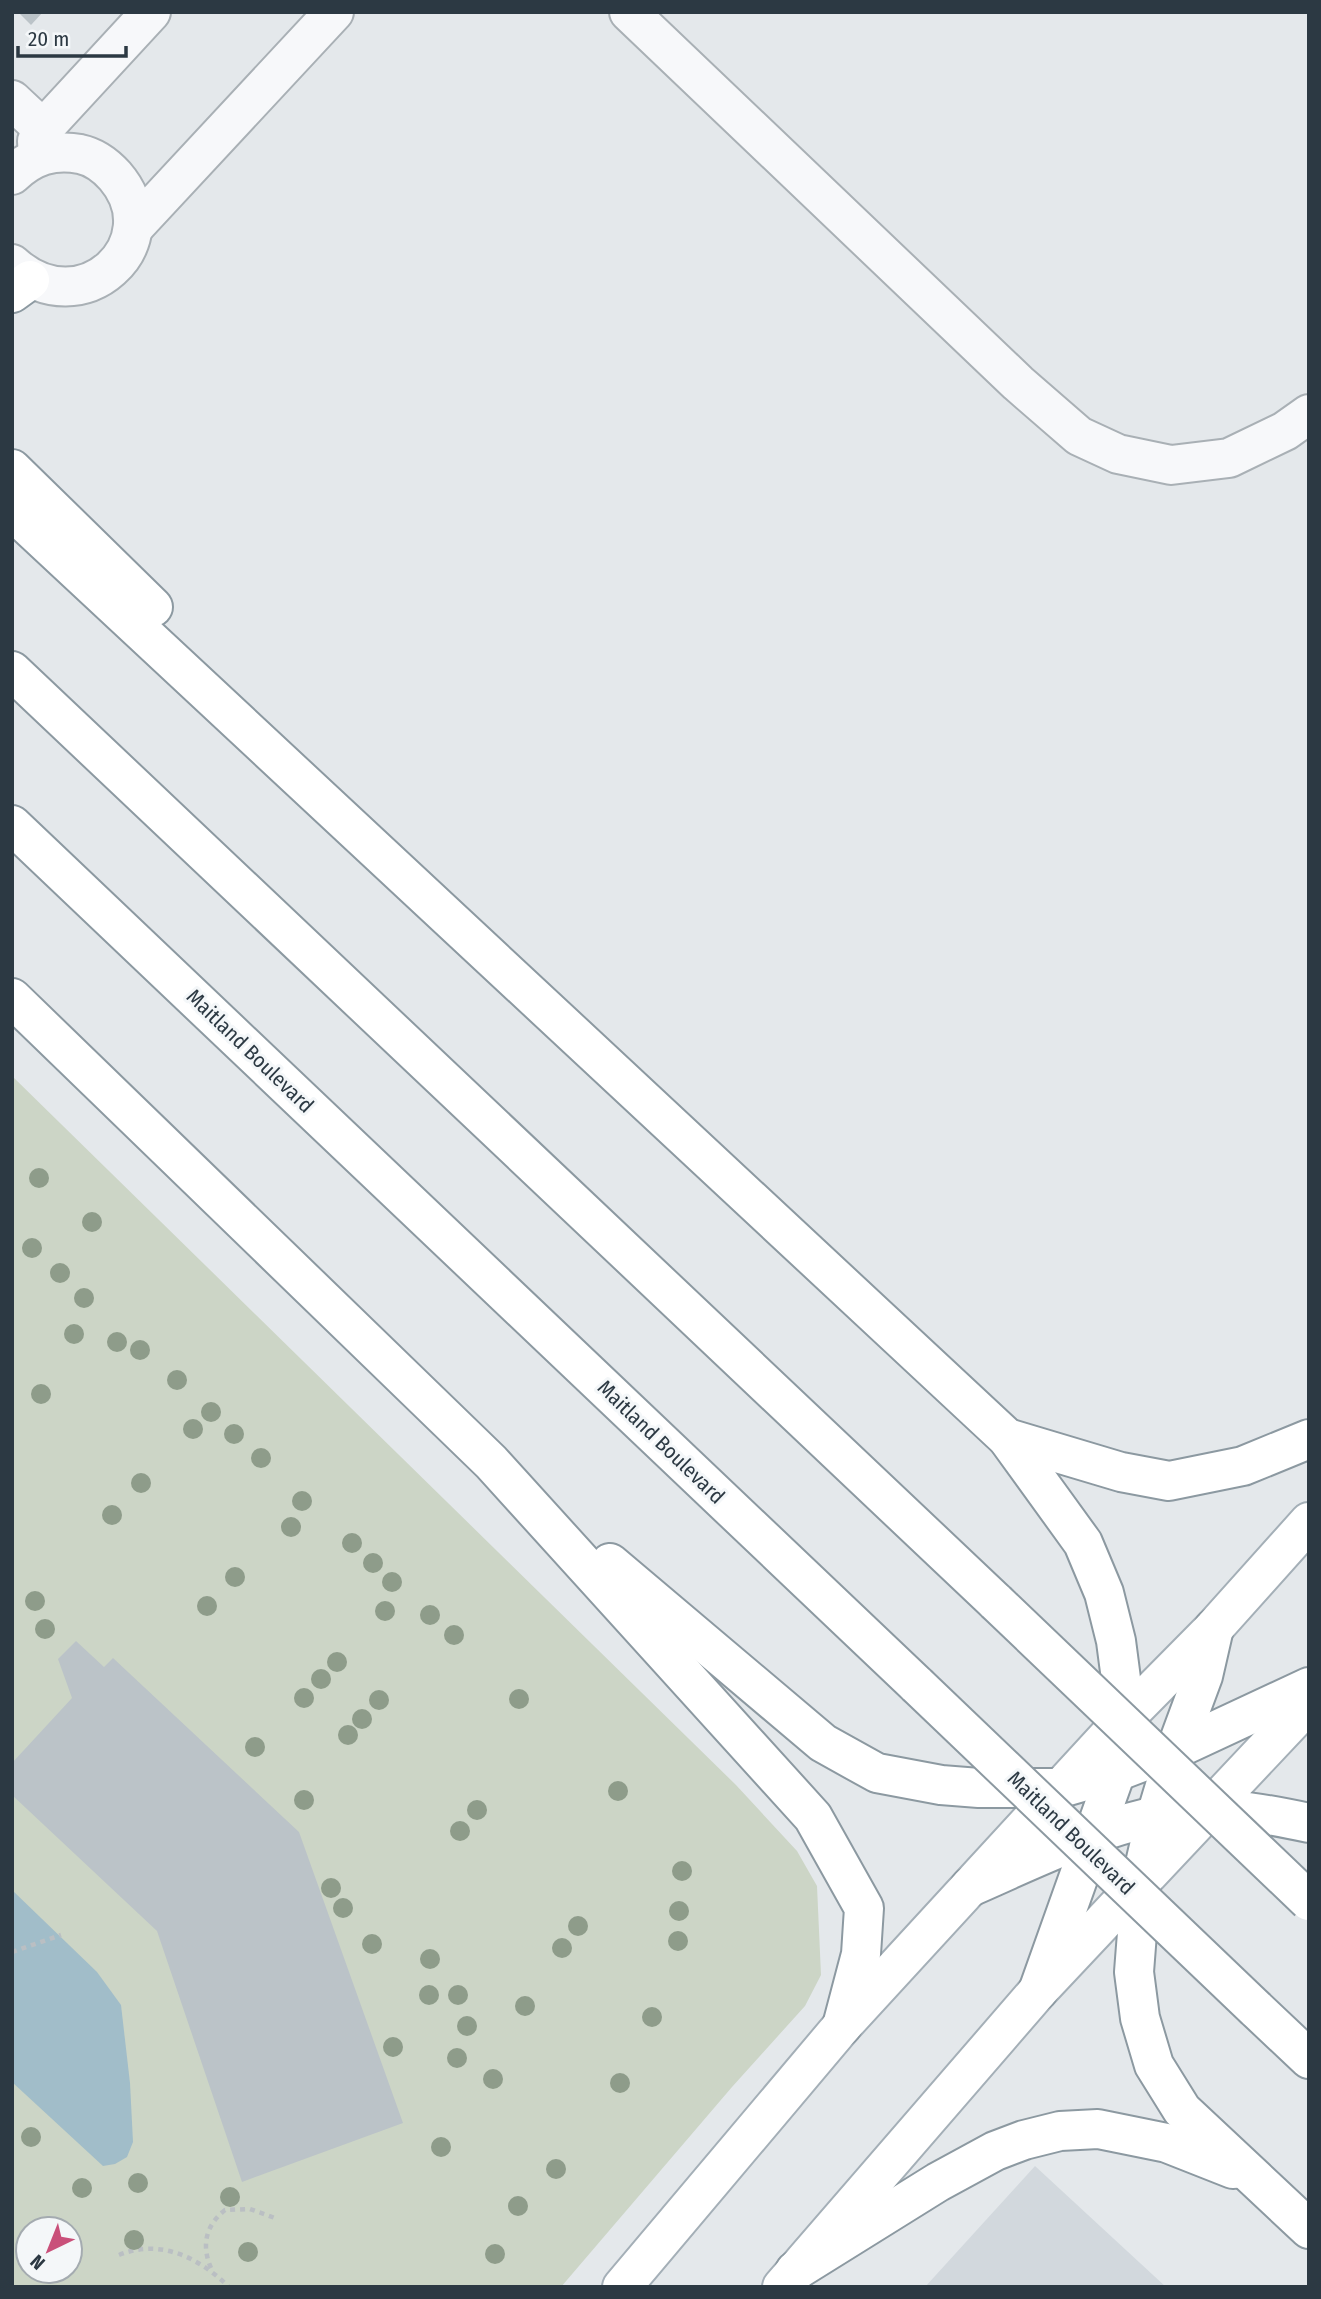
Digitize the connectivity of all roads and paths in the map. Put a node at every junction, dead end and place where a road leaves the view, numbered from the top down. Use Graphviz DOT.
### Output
graph roads {
  1 [pos="151,12"];
  2 [pos="334,12"];
  3 [pos="629,12"];
  4 [pos="12,100"];
  5 [pos="24,162"];
  6 [pos="134,227"];
  7 [pos="18,279"];
  8 [pos="1309,414"];
  9 [pos="12,469"];
  10 [pos="12,510"];
  11 [pos="12,671"];
  12 [pos="280,760"];
  13 [pos="12,825"];
  14 [pos="12,998"];
  15 [pos="1007,1438"];
  16 [pos="1309,1439"];
  17 [pos="491,1462"];
  18 [pos="1309,1522"];
  19 [pos="1214,1628"];
  20 [pos="1309,1687"];
  21 [pos="1309,1703"];
  22 [pos="1126,1717"];
  23 [pos="1176,1749"];
  24 [pos="1116,1772"];
  25 [pos="1060,1788"];
  26 [pos="1209,1809"];
  27 [pos="1156,1816"];
  28 [pos="1309,1823"];
  29 [pos="1095,1833"];
  30 [pos="1141,1881"];
  31 [pos="970,1887"];
  32 [pos="1309,1901"];
  33 [pos="61,1934"];
  34 [pos="12,1952"];
  35 [pos="1038,1991"];
  36 [pos="842,2026"];
  37 [pos="1309,2059"];
  38 [pos="1256,2178"];
  39 [pos="275,2218"];
  40 [pos="1309,2229"];
  41 [pos="118,2255"];
  42 [pos="211,2270"];
  43 [pos="788,2279"];
  44 [pos="229,2287"];
  45 [pos="622,2287"];
  1 -- 5 [label="street"];
  2 -- 6 [label="street"];
  3 -- 8 [label="street"];
  4 -- 5 [label="street"];
  5 -- 6 [label="street"];
  6 -- 7 [label="street"];
  9 -- 12 [label="main road"];
  10 -- 12 [label="main road"];
  11 -- 32 [label="main road, bridge"];
  12 -- 15 [label="main road"];
  13 -- 37 [label="main road, Maitland Boulevard, bridge"];
  14 -- 17 [label="main road"];
  15 -- 16 [label="main road"];
  15 -- 22 [label="main road"];
  17 -- 25 [label="main road"];
  17 -- 36 [label="main road"];
  18 -- 19 [label="main road"];
  19 -- 22 [label="main road"];
  19 -- 23 [label="main road"];
  20 -- 23 [label="main road"];
  21 -- 26 [label="main road"];
  22 -- 24 [label="main road"];
  22 -- 25 [label="main road"];
  23 -- 24 [label="main road"];
  23 -- 27 [label="main road"];
  24 -- 25 [label="main road"];
  24 -- 29 [label="main road"];
  25 -- 31 [label="main road"];
  26 -- 27 [label="main road"];
  26 -- 28 [label="main road"];
  26 -- 30 [label="main road"];
  27 -- 29 [label="main road"];
  27 -- 30 [label="main road"];
  29 -- 31 [label="main road"];
  29 -- 35 [label="main road"];
  30 -- 35 [label="main road"];
  30 -- 38 [label="main road"];
  31 -- 36 [label="main road"];
  33 -- 34 [label="path"];
  35 -- 43 [label="main road"];
  36 -- 45 [label="main road"];
  38 -- 40 [label="main road"];
  38 -- 43 [label="main road"];
  39 -- 42 [label="path"];
  41 -- 42 [label="path"];
  42 -- 44 [label="path"];
}
